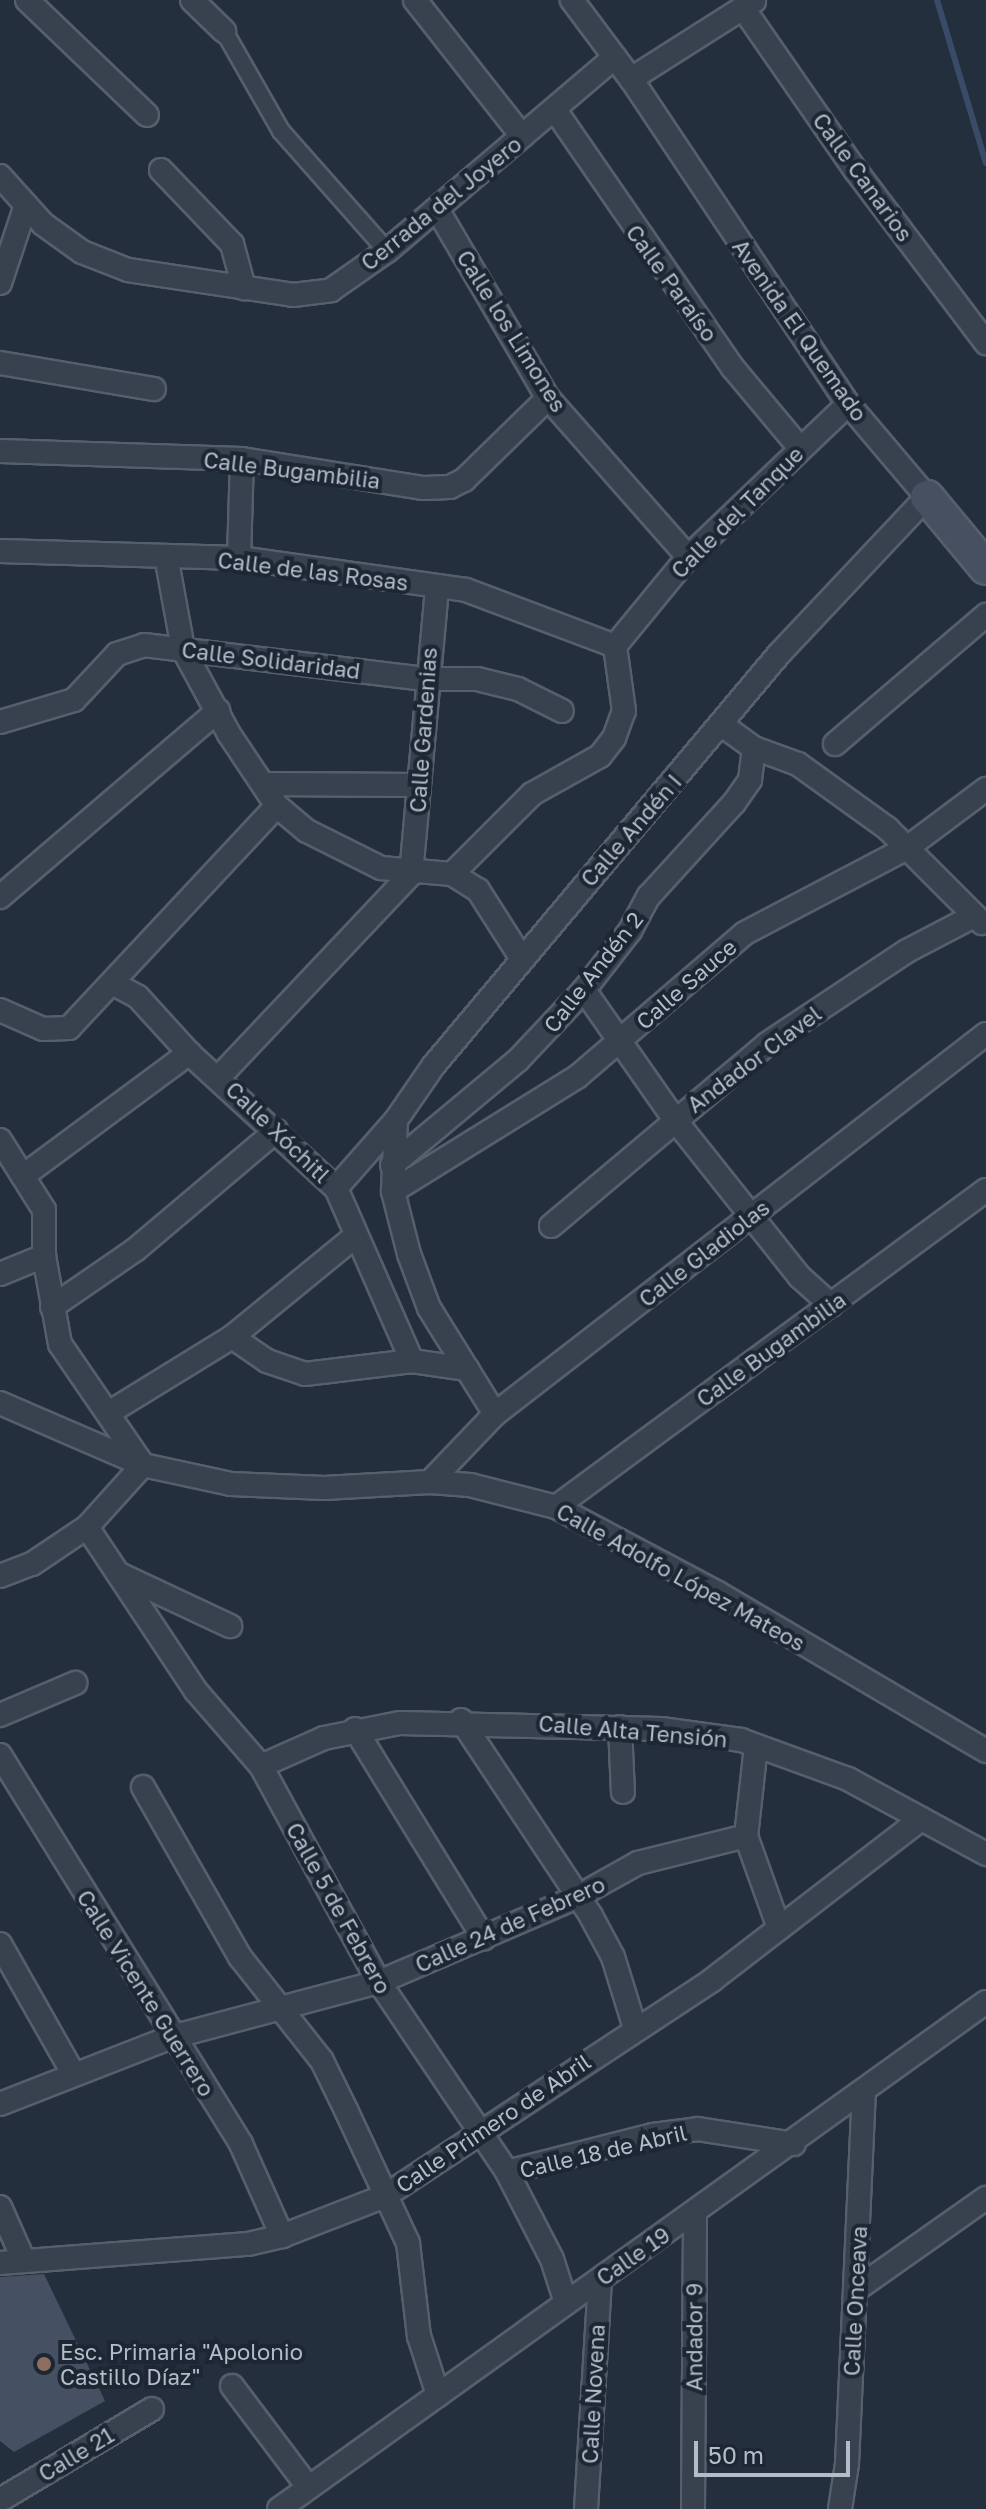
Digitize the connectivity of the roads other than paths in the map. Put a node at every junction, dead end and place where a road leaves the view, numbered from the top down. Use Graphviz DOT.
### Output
graph roads {
  1 [pos="27,0"];
  2 [pos="192,0"];
  3 [pos="415,0"];
  4 [pos="572,0"];
  5 [pos="749,4"];
  6 [pos="224,31"];
  7 [pos="615,57"];
  8 [pos="631,79"];
  9 [pos="555,110"];
  10 [pos="147,115"];
  11 [pos="522,136"];
  12 [pos="161,170"];
  13 [pos="0,176"];
  14 [pos="26,205"];
  15 [pos="437,209"];
  16 [pos="387,251"];
  17 [pos="0,283"];
  18 [pos="244,288"];
  19 [pos="986,343"];
  20 [pos="0,363"];
  21 [pos="154,389"];
  22 [pos="548,398"];
  23 [pos="848,404"];
  24 [pos="800,448"];
  25 [pos="0,451"];
  26 [pos="242,459"];
  27 [pos="927,497"];
  28 [pos="0,551"];
  29 [pos="166,556"];
  30 [pos="688,557"];
  31 [pos="239,558"];
  32 [pos="986,568"];
  33 [pos="437,587"];
  34 [pos="986,615"];
  35 [pos="615,646"];
  36 [pos="183,649"];
  37 [pos="425,679"];
  38 [pos="218,711"];
  39 [pos="562,711"];
  40 [pos="0,722"];
  41 [pos="722,725"];
  42 [pos="835,744"];
  43 [pos="754,748"];
  44 [pos="265,784"];
  45 [pos="416,785"];
  46 [pos="986,789"];
  47 [pos="277,806"];
  48 [pos="907,848"];
  49 [pos="411,874"];
  50 [pos="452,874"];
  51 [pos="0,897"];
  52 [pos="980,921"];
  53 [pos="522,959"];
  54 [pos="114,984"];
  55 [pos="584,990"];
  56 [pos="0,1010"];
  57 [pos="986,1034"];
  58 [pos="622,1042"];
  59 [pos="189,1053"];
  60 [pos="220,1076"];
  61 [pos="396,1120"];
  62 [pos="675,1120"];
  63 [pos="276,1131"];
  64 [pos="0,1140"];
  65 [pos="392,1165"];
  66 [pos="23,1176"];
  67 [pos="336,1188"];
  68 [pos="986,1190"];
  69 [pos="393,1191"];
  70 [pos="752,1217"];
  71 [pos="551,1226"];
  72 [pos="354,1237"];
  73 [pos="44,1256"];
  74 [pos="0,1274"];
  75 [pos="831,1305"];
  76 [pos="52,1307"];
  77 [pos="232,1337"];
  78 [pos="412,1361"];
  79 [pos="467,1369"];
  80 [pos="0,1403"];
  81 [pos="110,1412"];
  82 [pos="495,1414"];
  83 [pos="143,1465"];
  84 [pos="430,1482"];
  85 [pos="556,1507"];
  86 [pos="87,1527"];
  87 [pos="117,1573"];
  88 [pos="0,1576"];
  89 [pos="230,1626"];
  90 [pos="75,1683"];
  91 [pos="0,1715"];
  92 [pos="461,1720"];
  93 [pos="620,1727"];
  94 [pos="355,1729"];
  95 [pos="756,1746"];
  96 [pos="986,1751"];
  97 [pos="0,1755"];
  98 [pos="261,1766"];
  99 [pos="143,1787"];
  100 [pos="623,1792"];
  101 [pos="921,1819"];
  102 [pos="746,1836"];
  103 [pos="986,1854"];
  104 [pos="577,1897"];
  105 [pos="779,1928"];
  106 [pos="484,1939"];
  107 [pos="0,1944"];
  108 [pos="379,1982"];
  109 [pos="986,2002"];
  110 [pos="278,2009"];
  111 [pos="635,2028"];
  112 [pos="172,2037"];
  113 [pos="74,2075"];
  114 [pos="864,2092"];
  115 [pos="0,2104"];
  116 [pos="481,2131"];
  117 [pos="794,2144"];
  118 [pos="507,2172"];
  119 [pos="385,2196"];
  120 [pos="986,2198"];
  121 [pos="0,2207"];
  122 [pos="695,2213"];
  123 [pos="282,2236"];
  124 [pos="24,2261"];
  125 [pos="0,2263"];
  126 [pos="600,2279"];
  127 [pos="857,2289"];
  128 [pos="566,2303"];
  129 [pos="232,2386"];
  130 [pos="438,2395"];
  131 [pos="152,2409"];
  132 [pos="308,2487"];
  133 [pos="0,2500"];
  134 [pos="582,2505"];
  135 [pos="7,2509"];
  136 [pos="279,2509"];
  137 [pos="693,2509"];
  138 [pos="840,2509"];
  1 -- 10 [label="street"];
  2 -- 6 [label="street"];
  3 -- 11 [label="street"];
  4 -- 7 [label="street, Avenida El Quemado"];
  5 -- 8 [label="street"];
  5 -- 19 [label="street, Calle Canarios"];
  6 -- 16 [label="street"];
  7 -- 8 [label="street, Avenida El Quemado"];
  7 -- 9 [label="street, Cerrada del Joyero"];
  8 -- 23 [label="street, Avenida El Quemado"];
  9 -- 11 [label="street, Cerrada del Joyero"];
  9 -- 24 [label="street, Calle Paraíso"];
  11 -- 15 [label="street, Cerrada del Joyero"];
  12 -- 18 [label="street"];
  13 -- 14 [label="street, Cerrada del Joyero"];
  14 -- 17 [label="street"];
  14 -- 18 [label="street, Cerrada del Joyero"];
  15 -- 16 [label="street, Cerrada del Joyero"];
  15 -- 22 [label="street, Calle los Limones"];
  16 -- 18 [label="street, Cerrada del Joyero"];
  20 -- 21 [label="street"];
  22 -- 26 [label="street, Calle Bugambilia"];
  22 -- 30 [label="street, Calle los Limones"];
  23 -- 24 [label="street, Calle del Tanque"];
  23 -- 27 [label="street, Avenida El Quemado"];
  24 -- 30 [label="street, Calle del Tanque"];
  25 -- 26 [label="street, Calle Bugambilia"];
  26 -- 31 [label="street"];
  27 -- 32 [label="main road, Avenida El Quemado"];
  27 -- 41 [label="street, Calle Andén I"];
  28 -- 29 [label="street, Calle de las Rosas"];
  29 -- 31 [label="street, Calle de las Rosas"];
  29 -- 36 [label="street"];
  30 -- 35 [label="street, Calle del Tanque"];
  31 -- 33 [label="street, Calle de las Rosas"];
  33 -- 35 [label="street, Calle de las Rosas"];
  33 -- 37 [label="street, Calle Gardenias"];
  34 -- 42 [label="street"];
  35 -- 50 [label="street"];
  36 -- 37 [label="street, Calle Solidaridad"];
  36 -- 38 [label="street"];
  36 -- 40 [label="street, Calle Solidaridad"];
  37 -- 39 [label="street, Calle Solidaridad"];
  37 -- 45 [label="street, Calle Gardenias"];
  38 -- 44 [label="street"];
  38 -- 51 [label="street"];
  41 -- 43 [label="street"];
  41 -- 53 [label="street, Calle Andén I"];
  43 -- 48 [label="street"];
  43 -- 55 [label="street, Calle Andén 2"];
  44 -- 45 [label="street"];
  44 -- 47 [label="street"];
  45 -- 49 [label="street, Calle Gardenias"];
  46 -- 48 [label="street, Calle Sauce"];
  47 -- 49 [label="street"];
  47 -- 54 [label="street"];
  48 -- 52 [label="street"];
  48 -- 58 [label="street, Calle Sauce"];
  49 -- 50 [label="street"];
  49 -- 60 [label="street"];
  50 -- 53 [label="street"];
  52 -- 62 [label="street, Andador Clavel"];
  53 -- 61 [label="street, Calle Andén I"];
  54 -- 56 [label="street"];
  54 -- 59 [label="street, Calle Xóchitl"];
  55 -- 58 [label="street"];
  55 -- 65 [label="street, Calle Andén 2"];
  57 -- 70 [label="street, Calle Gladiolas"];
  58 -- 62 [label="street"];
  58 -- 69 [label="street, Calle Sauce"];
  59 -- 60 [label="street, Calle Xóchitl"];
  59 -- 66 [label="street"];
  60 -- 63 [label="street, Calle Xóchitl"];
  61 -- 65 [label="street"];
  61 -- 67 [label="street, Calle Andén I"];
  62 -- 70 [label="street"];
  62 -- 71 [label="street, Andador Clavel"];
  63 -- 67 [label="street, Calle Xóchitl"];
  63 -- 76 [label="street"];
  64 -- 66 [label="street"];
  65 -- 69 [label="street"];
  66 -- 73 [label="street"];
  67 -- 72 [label="street, Calle Xóchitl"];
  68 -- 75 [label="street, Calle Bugambilia"];
  69 -- 79 [label="street"];
  70 -- 75 [label="street"];
  70 -- 82 [label="street, Calle Gladiolas"];
  72 -- 77 [label="street"];
  72 -- 78 [label="street, Calle Xóchitl"];
  73 -- 74 [label="street"];
  73 -- 76 [label="street"];
  75 -- 85 [label="street, Calle Bugambilia"];
  76 -- 81 [label="street"];
  77 -- 78 [label="street"];
  77 -- 81 [label="street"];
  78 -- 79 [label="street"];
  79 -- 82 [label="street"];
  80 -- 83 [label="street, Calle Adolfo López Mateos"];
  81 -- 83 [label="street"];
  82 -- 84 [label="street, Calle Gladiolas"];
  83 -- 84 [label="street, Calle Adolfo López Mateos"];
  83 -- 86 [label="street"];
  84 -- 85 [label="street, Calle Adolfo López Mateos"];
  85 -- 96 [label="street, Calle Adolfo López Mateos"];
  86 -- 87 [label="street, Calle 5 de Febrero"];
  86 -- 88 [label="street"];
  87 -- 89 [label="street"];
  87 -- 98 [label="street, Calle 5 de Febrero"];
  90 -- 91 [label="street"];
  92 -- 93 [label="street, Calle Alta Tensión"];
  92 -- 94 [label="street, Calle Alta Tensión"];
  92 -- 104 [label="street"];
  93 -- 95 [label="street, Calle Alta Tensión"];
  93 -- 100 [label="street"];
  94 -- 98 [label="street, Calle Alta Tensión"];
  94 -- 106 [label="street"];
  95 -- 101 [label="street, Calle Alta Tensión"];
  95 -- 102 [label="street"];
  97 -- 112 [label="street, Calle Vicente Guerrero"];
  98 -- 108 [label="street, Calle 5 de Febrero"];
  99 -- 110 [label="street"];
  101 -- 103 [label="street, Calle Alta Tensión"];
  101 -- 105 [label="street, Calle Primero de Abril"];
  102 -- 104 [label="street, Calle 24 de Febrero"];
  102 -- 105 [label="street"];
  104 -- 106 [label="street, Calle 24 de Febrero"];
  104 -- 111 [label="street"];
  105 -- 111 [label="street, Calle Primero de Abril"];
  106 -- 108 [label="street, Calle 24 de Febrero"];
  107 -- 113 [label="street"];
  108 -- 110 [label="street, Calle 24 de Febrero"];
  108 -- 116 [label="street, Calle 5 de Febrero"];
  109 -- 114 [label="street, Calle 19"];
  110 -- 112 [label="street, Calle 24 de Febrero"];
  110 -- 119 [label="street"];
  111 -- 116 [label="street, Calle Primero de Abril"];
  112 -- 113 [label="street, Calle 24 de Febrero"];
  112 -- 123 [label="street, Calle Vicente Guerrero"];
  113 -- 115 [label="street, Calle 24 de Febrero"];
  114 -- 117 [label="street, Calle 19"];
  114 -- 127 [label="street, Calle Onceava"];
  116 -- 118 [label="street, Calle 5 de Febrero"];
  116 -- 119 [label="street, Calle Primero de Abril"];
  117 -- 118 [label="street, Calle 18 de Abril"];
  117 -- 122 [label="street, Calle 19"];
  118 -- 128 [label="street, Calle 5 de Febrero"];
  119 -- 123 [label="street, Calle Primero de Abril"];
  119 -- 130 [label="street"];
  120 -- 127 [label="street"];
  121 -- 124 [label="street"];
  122 -- 126 [label="street, Calle 19"];
  122 -- 137 [label="street, Andador 9"];
  123 -- 124 [label="street, Calle Primero de Abril"];
  124 -- 125 [label="street, Calle Primero de Abril"];
  126 -- 128 [label="street, Calle 19"];
  126 -- 134 [label="street, Calle Novena"];
  127 -- 138 [label="street, Calle Onceava"];
  128 -- 130 [label="street, Calle 19"];
  129 -- 132 [label="street"];
  130 -- 132 [label="street, Calle 19"];
  131 -- 133 [label="street, Calle 21"];
  132 -- 136 [label="street, Calle 19"];
  133 -- 135 [label="street"];
}
